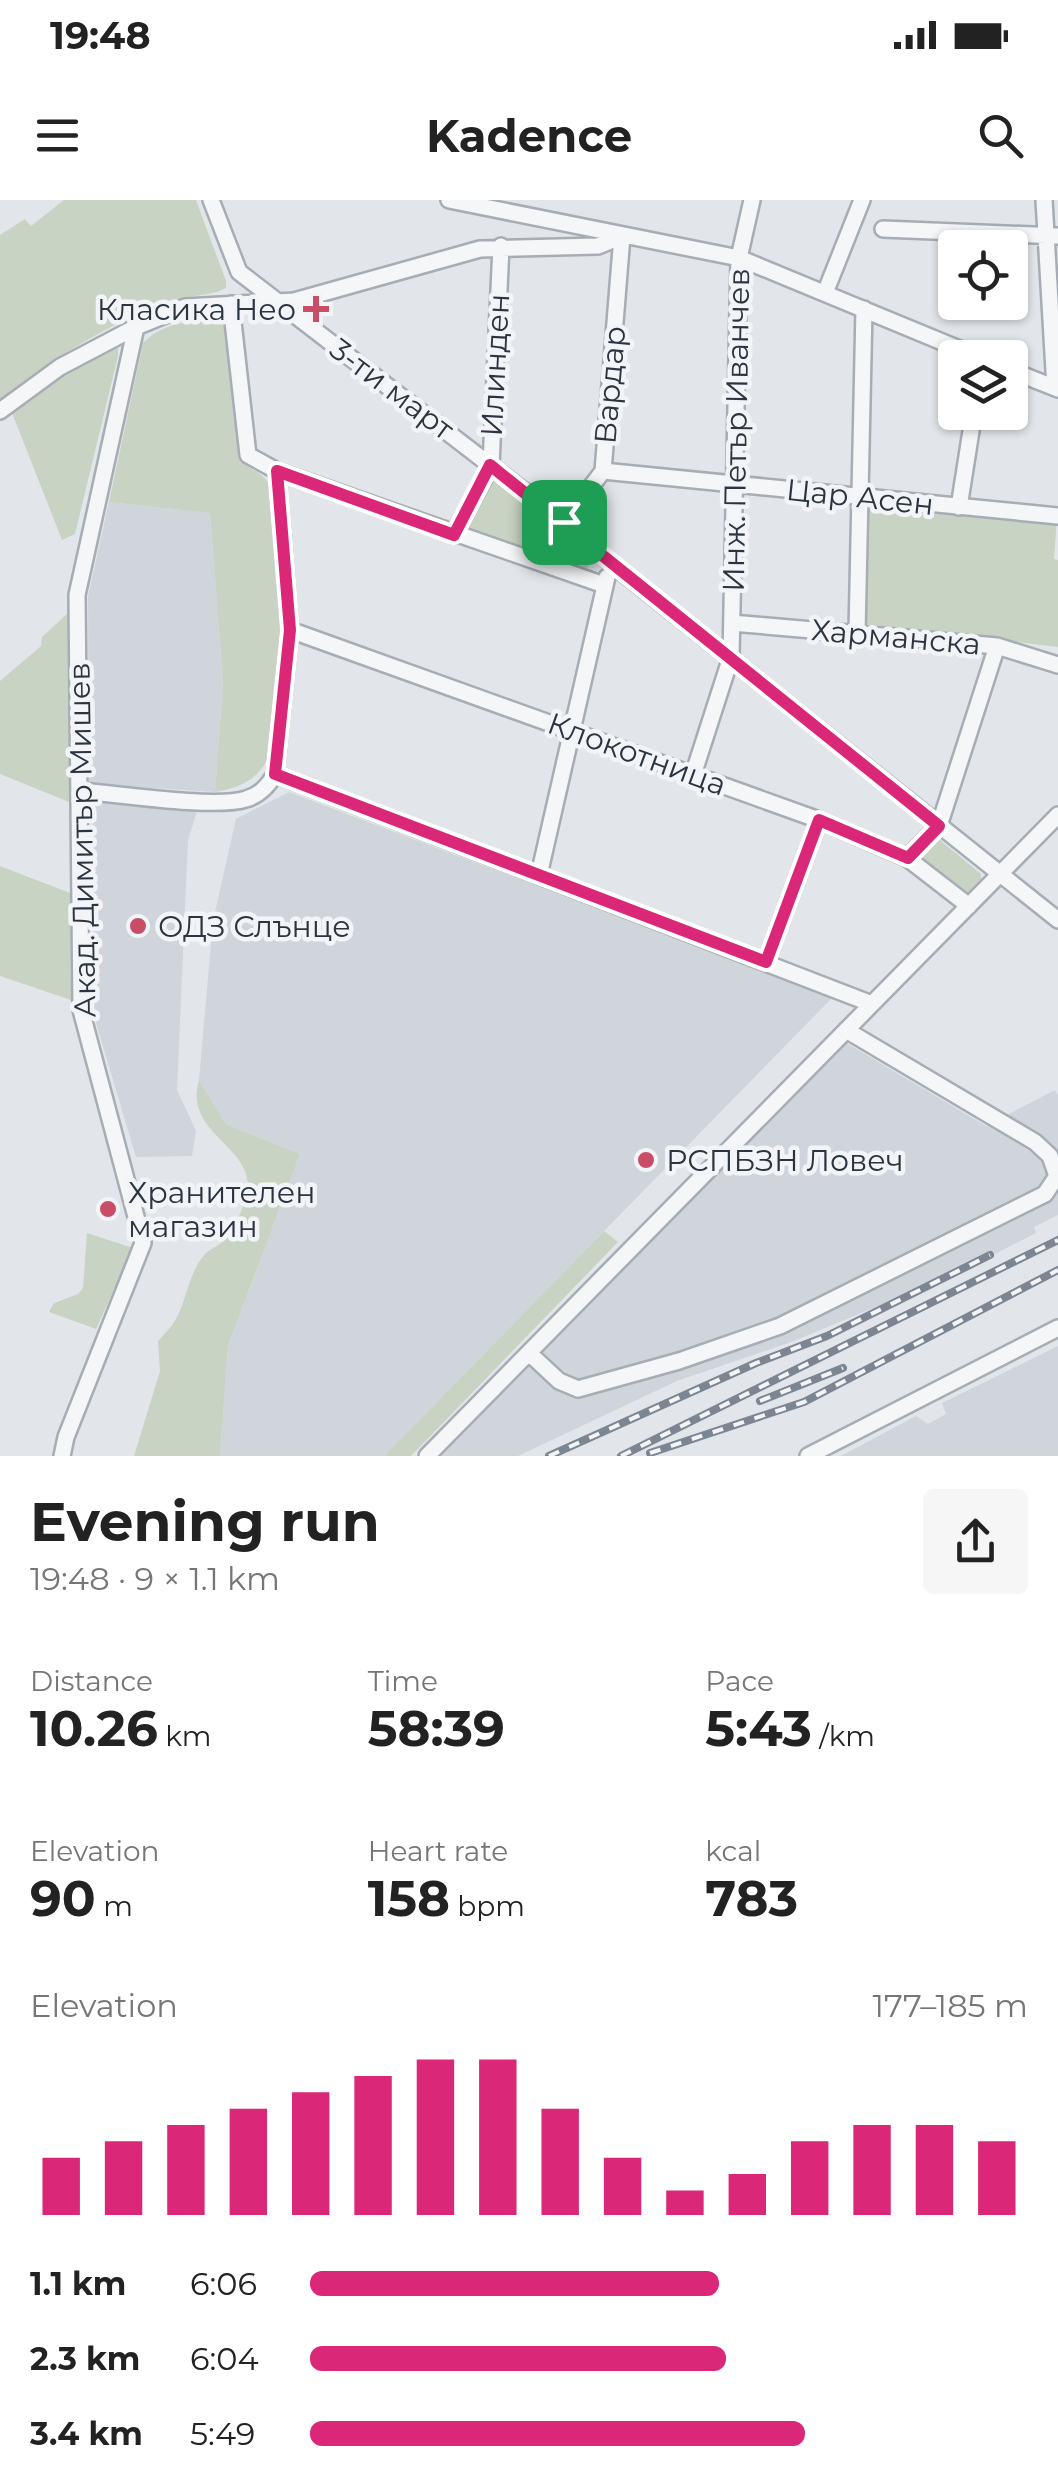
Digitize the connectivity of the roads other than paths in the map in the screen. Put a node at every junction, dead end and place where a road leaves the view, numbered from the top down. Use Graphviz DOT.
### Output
graph roads {
  1 [pos="449,200"];
  2 [pos="752,200"];
  3 [pos="862,200"];
  4 [pos="1044,200"];
  5 [pos="210,202"];
  6 [pos="883,229"];
  7 [pos="622,236"];
  8 [pos="1052,236"];
  9 [pos="501,246"];
  10 [pos="739,258"];
  11 [pos="239,272"];
  12 [pos="825,293"];
  13 [pos="231,304"];
  14 [pos="250,304"];
  15 [pos="280,304"];
  16 [pos="864,308"];
  17 [pos="136,327"];
  18 [pos="939,340"];
  19 [pos="1028,377"];
  20 [pos="1057,389"];
  21 [pos="0,411"];
  22 [pos="971,430"];
  23 [pos="490,465"];
  24 [pos="277,471"];
  25 [pos="603,471"];
  26 [pos="735,484"];
  27 [pos="861,498"];
  28 [pos="960,508"];
  29 [pos="1058,516"];
  30 [pos="564,522"];
  31 [pos="454,535"];
  32 [pos="612,564"];
  33 [pos="604,586"];
  34 [pos="732,623"];
  35 [pos="290,630"];
  36 [pos="858,634"];
  37 [pos="997,646"];
  38 [pos="731,658"];
  39 [pos="1058,664"];
  40 [pos="573,730"];
  41 [pos="275,774"];
  42 [pos="693,775"];
  43 [pos="81,790"];
  44 [pos="1058,815"];
  45 [pos="819,820"];
  46 [pos="939,826"];
  47 [pos="908,858"];
  48 [pos="539,875"];
  49 [pos="999,875"];
  50 [pos="968,906"];
  51 [pos="1058,920"];
  52 [pos="766,962"];
  53 [pos="872,1004"];
  54 [pos="846,1030"];
  55 [pos="1058,1328"];
  56 [pos="529,1353"];
  57 [pos="62,1456"];
  58 [pos="427,1456"];
  59 [pos="808,1456"];
  1 -- 7 [label="street"];
  2 -- 10 [label="street, Инж. Петър Иванчев"];
  3 -- 12 [label="street"];
  4 -- 8 [label="street"];
  5 -- 11 [label="street, 3-ти март"];
  6 -- 8 [label="street"];
  7 -- 9 [label="street"];
  7 -- 10 [label="street"];
  7 -- 25 [label="street, Вардар"];
  8 -- 20 [label="street"];
  9 -- 15 [label="street"];
  9 -- 23 [label="street, Илинден"];
  10 -- 12 [label="street"];
  10 -- 26 [label="street, Инж. Петър Иванчев"];
  11 -- 14 [label="street, 3-ти март"];
  11 -- 15 [label="street, 3-ти март"];
  12 -- 16 [label="street"];
  13 -- 14 [label="street"];
  13 -- 17 [label="street"];
  13 -- 24 [label="street"];
  14 -- 15 [label="street"];
  15 -- 23 [label="street, 3-ти март"];
  16 -- 18 [label="street"];
  16 -- 27 [label="street"];
  17 -- 21 [label="street"];
  17 -- 43 [label="street, Акад. Димитър Мишев"];
  19 -- 20 [label="street"];
  22 -- 28 [label="street"];
  23 -- 30 [label="street, 3-ти март"];
  23 -- 31 [label="street, Илинден"];
  24 -- 31 [label="street"];
  24 -- 35 [label="street"];
  25 -- 26 [label="street, Цар Асен"];
  25 -- 30 [label="street, Вардар"];
  26 -- 27 [label="street, Цар Асен"];
  26 -- 34 [label="street, Инж. Петър Иванчев"];
  27 -- 28 [label="street, Цар Асен"];
  27 -- 36 [label="street"];
  28 -- 29 [label="street, Цар Асен"];
  30 -- 32 [label="street, 3-ти март"];
  31 -- 33 [label="street"];
  32 -- 33 [label="street"];
  32 -- 38 [label="street, 3-ти март"];
  33 -- 40 [label="street"];
  34 -- 36 [label="street, Харманска"];
  34 -- 38 [label="street, Инж. Петър Иванчев"];
  35 -- 40 [label="street, Клокотница"];
  35 -- 41 [label="street"];
  36 -- 37 [label="street, Харманска"];
  37 -- 39 [label="street, Харманска"];
  37 -- 46 [label="street"];
  38 -- 42 [label="street, Инж. Петър Иванчев"];
  38 -- 46 [label="street, 3-ти март"];
  40 -- 42 [label="street, Клокотница"];
  40 -- 48 [label="street"];
  41 -- 43 [label="street"];
  41 -- 48 [label="street"];
  42 -- 45 [label="street, Клокотница"];
  43 -- 57 [label="street, Акад. Димитър Мишев"];
  44 -- 49 [label="street"];
  45 -- 47 [label="street, Клокотница"];
  45 -- 52 [label="street"];
  46 -- 47 [label="street"];
  46 -- 49 [label="street, 3-ти март"];
  47 -- 50 [label="street, Клокотница"];
  48 -- 52 [label="street"];
  49 -- 50 [label="street"];
  49 -- 51 [label="street, 3-ти март"];
  50 -- 53 [label="street"];
  52 -- 53 [label="street"];
  53 -- 54 [label="street"];
  54 -- 56 [label="street"];
  54 -- 56 [label="street"];
  55 -- 59 [label="street"];
  56 -- 58 [label="street"];
}
